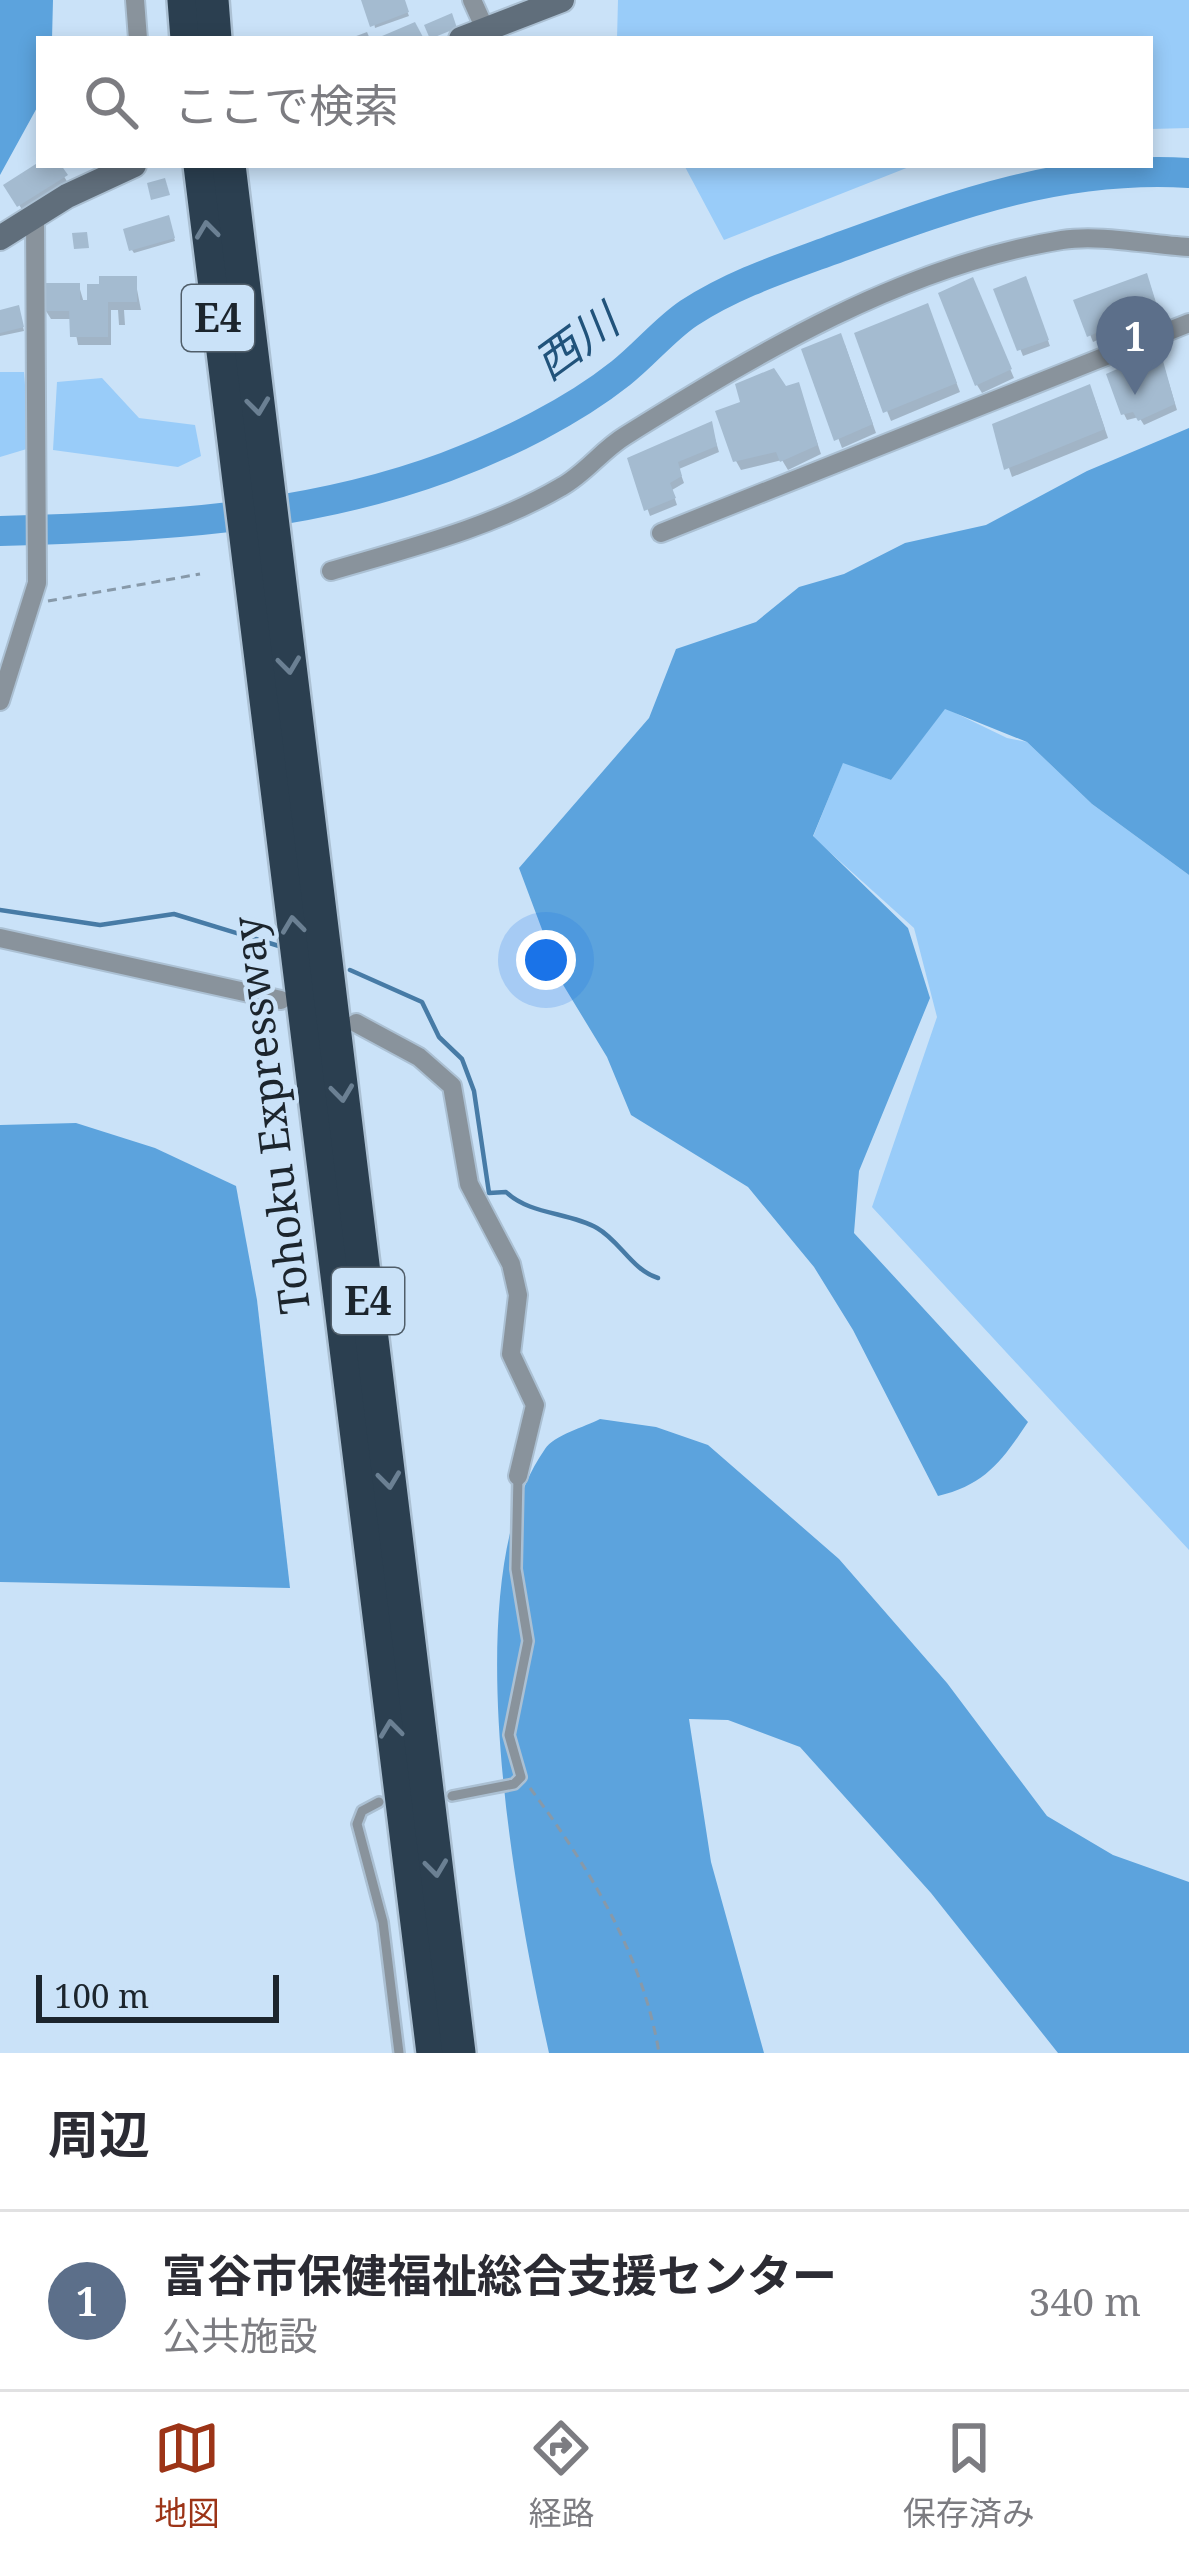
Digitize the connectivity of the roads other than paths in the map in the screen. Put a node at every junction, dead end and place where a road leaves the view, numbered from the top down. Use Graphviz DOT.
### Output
graph roads {
  1 [pos="134,0"];
  2 [pos="184,0"];
  3 [pos="212,0"];
  4 [pos="472,0"];
  5 [pos="562,0"];
  6 [pos="473,34"];
  7 [pos="138,36"];
  8 [pos="187,36"];
  9 [pos="215,36"];
  10 [pos="128,168"];
  11 [pos="201,168"];
  12 [pos="229,168"];
  13 [pos="35,215"];
  14 [pos="0,238"];
  15 [pos="1189,247"];
  16 [pos="1189,323"];
  17 [pos="251,469"];
  18 [pos="661,533"];
  19 [pos="261,550"];
  20 [pos="331,571"];
  21 [pos="0,701"];
  22 [pos="0,938"];
  23 [pos="281,1000"];
  24 [pos="356,1023"];
  25 [pos="518,1476"];
  26 [pos="452,1796"];
  27 [pos="379,1802"];
  28 [pos="399,2053"];
  29 [pos="433,2053"];
  30 [pos="459,2053"];
  1 -- 7 [label="street"];
  2 -- 8 [label="highway"];
  3 -- 9 [label="highway"];
  4 -- 6 [label="street"];
  5 -- 6 [label="main road"];
  10 -- 13 [label="main road"];
  17 -- 11 [label="highway, Tohoku Expressway / E4, one-way"];
  12 -- 17 [label="highway, Tohoku Expressway / E4, one-way"];
  13 -- 14 [label="main road"];
  13 -- 21 [label="street"];
  15 -- 20 [label="street"];
  16 -- 18 [label="street"];
  17 -- 19 [label="highway, Tohoku Expressway / E4"];
  29 -- 19 [label="highway, Tohoku Expressway / E4, one-way"];
  19 -- 30 [label="highway, Tohoku Expressway / E4, one-way"];
  22 -- 23 [label="street"];
  24 -- 25 [label="street"];
  25 -- 26 [label="lane"];
  27 -- 28 [label="lane"];
}
